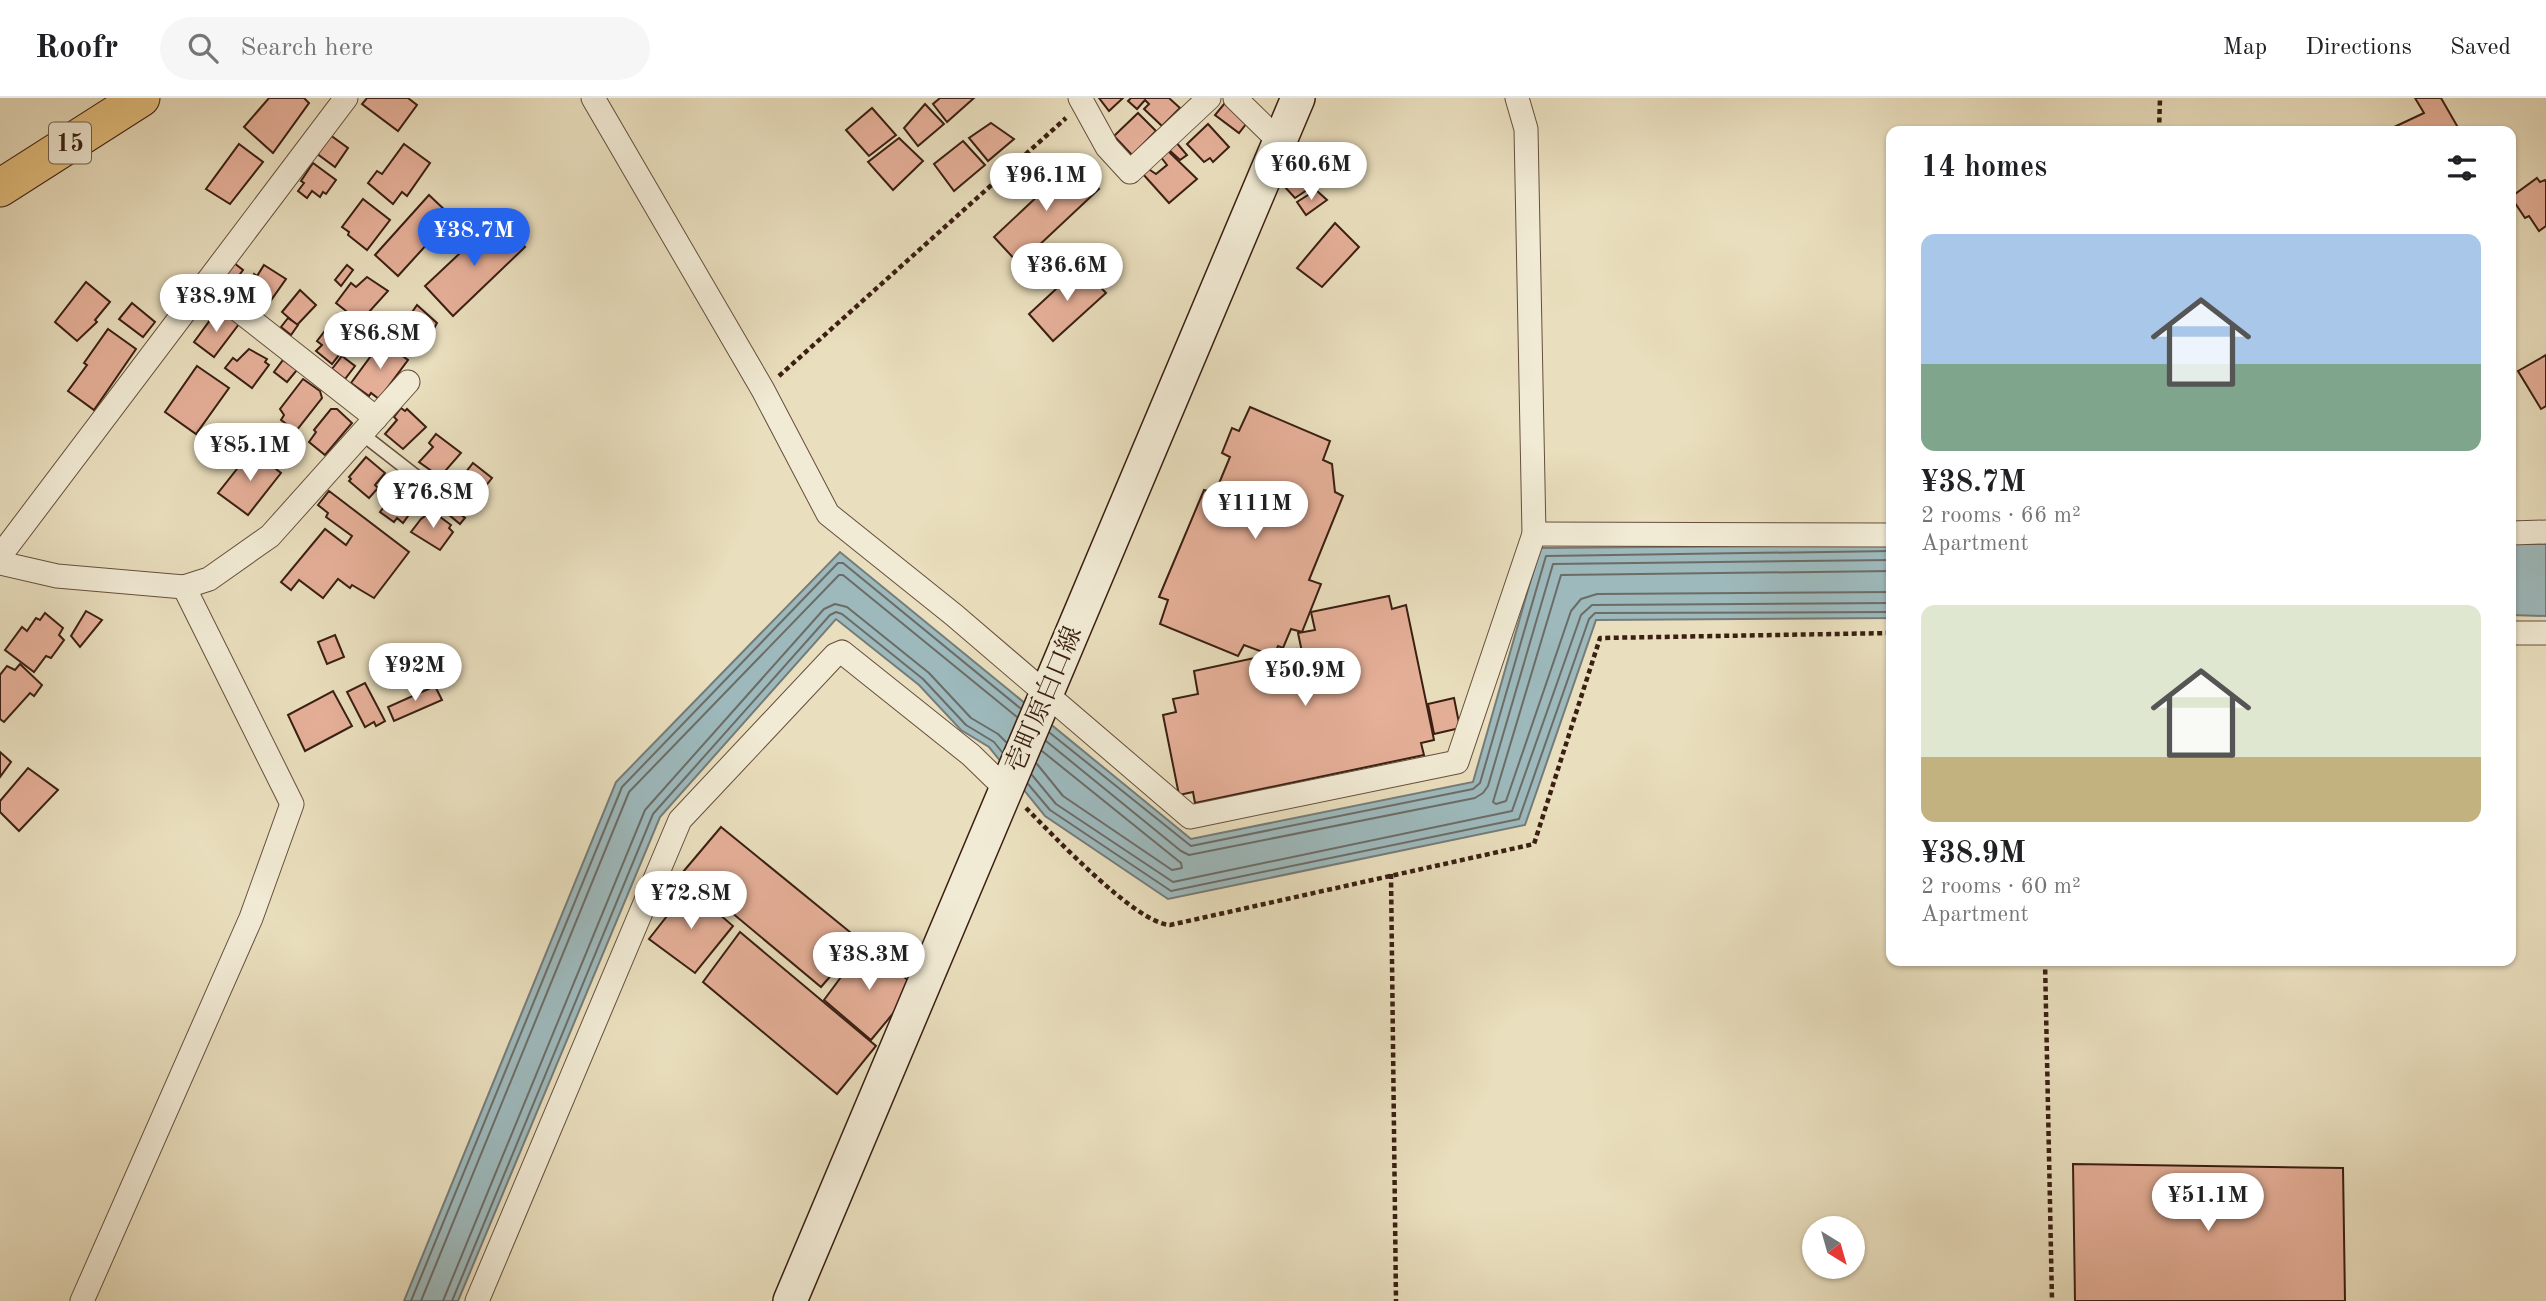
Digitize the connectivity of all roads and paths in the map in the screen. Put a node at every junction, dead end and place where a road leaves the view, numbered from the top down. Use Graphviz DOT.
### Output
graph roads {
  1 [pos="141,98"];
  2 [pos="346,98"];
  3 [pos="593,98"];
  4 [pos="1209,98"];
  5 [pos="1235,98"];
  6 [pos="1298,98"];
  7 [pos="1517,98"];
  8 [pos="2161,98"];
  9 [pos="1081,101"];
  10 [pos="2159,126"];
  11 [pos="1280,142"];
  12 [pos="0,188"];
  13 [pos="205,284"];
  14 [pos="408,382"];
  15 [pos="763,390"];
  16 [pos="369,426"];
  17 [pos="430,487"];
  18 [pos="2546,532"];
  19 [pos="2516,533"];
  20 [pos="1534,534"];
  21 [pos="1886,535"];
  22 [pos="0,556"];
  23 [pos="0,563"];
  24 [pos="184,587"];
  25 [pos="2516,633"];
  26 [pos="2546,633"];
  27 [pos="1043,701"];
  28 [pos="1009,781"];
  29 [pos="1391,874"];
  30 [pos="2045,966"];
  31 [pos="82,1301"];
  32 [pos="477,1301"];
  33 [pos="790,1301"];
  34 [pos="1396,1301"];
  35 [pos="2052,1301"];
  1 -- 12 [label="main road, 15"];
  2 -- 13 [label="street"];
  3 -- 15 [label="street"];
  4 -- 9 [label="street"];
  5 -- 11 [label="street"];
  6 -- 11 [label="main road, 壱町原白口線"];
  7 -- 20 [label="street"];
  8 -- 10 [label="path"];
  9 -- 15 [label="path"];
  11 -- 27 [label="main road, 壱町原白口線"];
  13 -- 16 [label="street"];
  13 -- 22 [label="street"];
  14 -- 16 [label="street"];
  15 -- 27 [label="street"];
  16 -- 17 [label="lane"];
  16 -- 24 [label="street"];
  18 -- 19 [label="street"];
  20 -- 21 [label="street"];
  20 -- 27 [label="street"];
  23 -- 24 [label="street"];
  24 -- 31 [label="street"];
  25 -- 26 [label="street"];
  27 -- 28 [label="main road, 壱町原白口線"];
  28 -- 32 [label="street"];
  28 -- 33 [label="main road, 壱町原白口線"];
  29 -- 34 [label="path"];
  30 -- 35 [label="path"];
}
